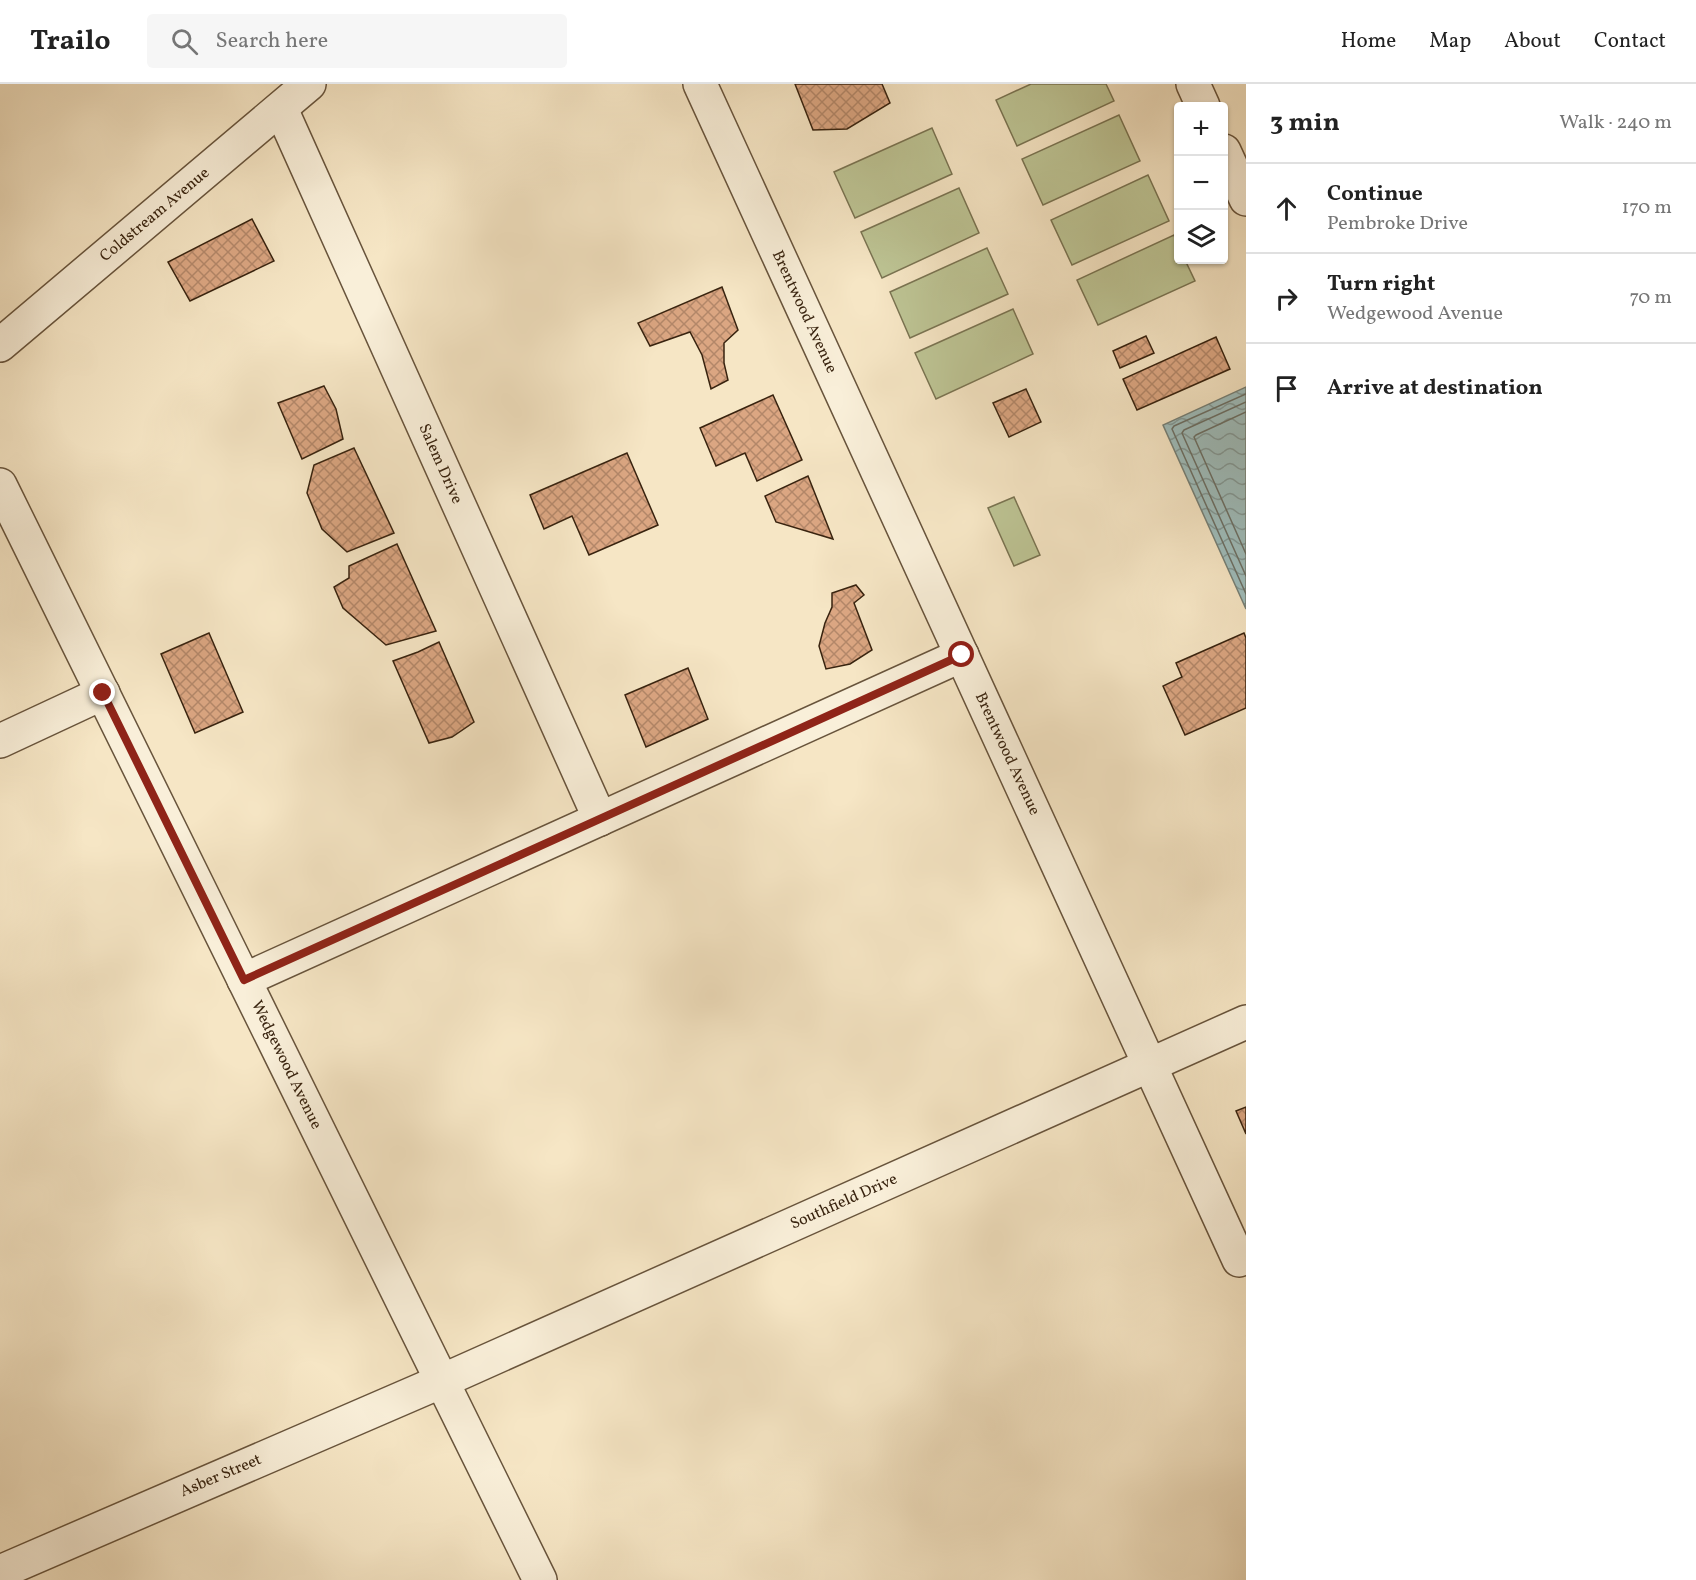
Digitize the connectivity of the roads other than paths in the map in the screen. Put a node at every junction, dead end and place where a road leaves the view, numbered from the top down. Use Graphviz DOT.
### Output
graph roads {
  1 [pos="309,84"];
  2 [pos="700,84"];
  3 [pos="1193,84"];
  4 [pos="1201,102"];
  5 [pos="281,109"];
  6 [pos="1226,156"];
  7 [pos="1246,200"];
  8 [pos="0,345"];
  9 [pos="0,485"];
  10 [pos="962,655"];
  11 [pos="103,693"];
  12 [pos="0,741"];
  13 [pos="600,819"];
  14 [pos="244,980"];
  15 [pos="1246,1022"];
  16 [pos="1149,1065"];
  17 [pos="1239,1260"];
  18 [pos="441,1381"];
  19 [pos="0,1572"];
  20 [pos="540,1580"];
  1 -- 5 [label="street, Coldstream Avenue"];
  2 -- 10 [label="street, Brentwood Avenue"];
  3 -- 4 [label="street"];
  5 -- 8 [label="street, Coldstream Avenue"];
  5 -- 13 [label="street, Salem Drive"];
  6 -- 7 [label="street"];
  9 -- 11 [label="street, Wedgewood Avenue"];
  10 -- 13 [label="street"];
  10 -- 16 [label="street, Brentwood Avenue"];
  11 -- 12 [label="street"];
  11 -- 14 [label="street, Wedgewood Avenue"];
  13 -- 14 [label="street"];
  14 -- 18 [label="street, Wedgewood Avenue"];
  15 -- 16 [label="street, Southfield Drive"];
  16 -- 17 [label="street, Brentwood Avenue"];
  16 -- 18 [label="street, Southfield Drive"];
  18 -- 19 [label="street, Asber Street"];
  18 -- 20 [label="street, Wedgewood Avenue"];
}
